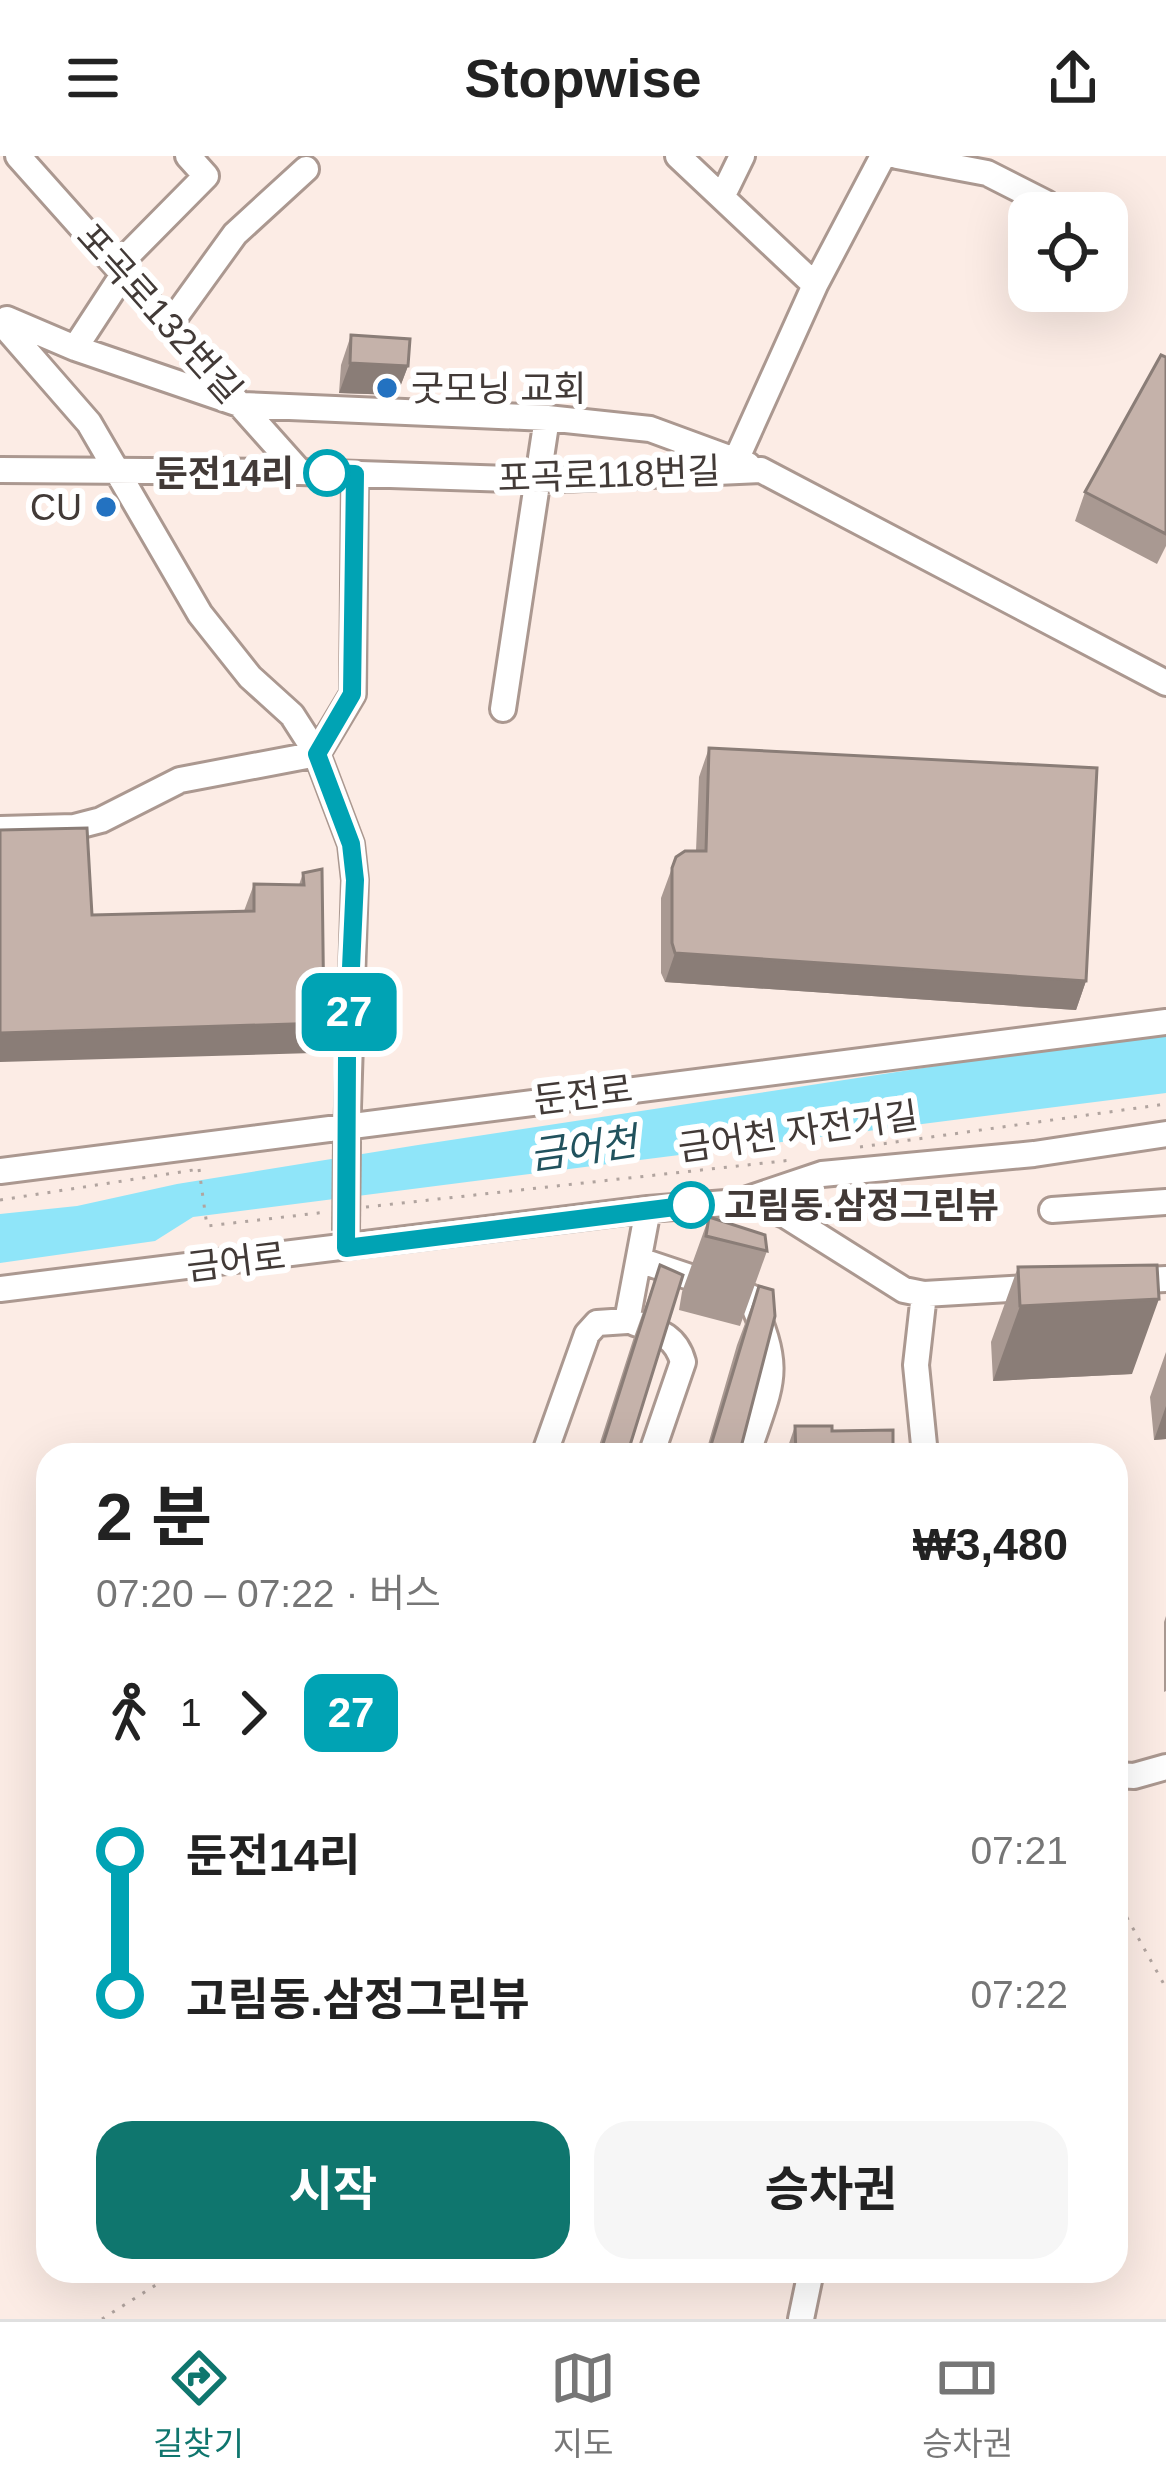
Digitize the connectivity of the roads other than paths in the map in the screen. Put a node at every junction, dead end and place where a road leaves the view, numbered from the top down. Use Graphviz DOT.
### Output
graph roads {
  1 [pos="188,156"];
  2 [pos="678,156"];
  3 [pos="742,156"];
  4 [pos="883,156"];
  5 [pos="897,156"];
  6 [pos="20,157"];
  7 [pos="306,169"];
  8 [pos="0,178"];
  9 [pos="1024,192"];
  10 [pos="722,197"];
  11 [pos="121,269"];
  12 [pos="815,285"];
  13 [pos="0,318"];
  14 [pos="170,324"];
  15 [pos="75,349"];
  16 [pos="242,405"];
  17 [pos="548,418"];
  18 [pos="736,460"];
  19 [pos="0,470"];
  20 [pos="761,470"];
  21 [pos="300,472"];
  22 [pos="120,473"];
  23 [pos="355,474"];
  24 [pos="539,481"];
  25 [pos="1166,683"];
  26 [pos="502,709"];
  27 [pos="317,754"];
  28 [pos="0,829"];
  29 [pos="1166,1022"];
  30 [pos="347,1133"];
  31 [pos="1166,1134"];
  32 [pos="0,1171"];
  33 [pos="740,1202"];
  34 [pos="1166,1202"];
  35 [pos="649,1210"];
  36 [pos="1052,1210"];
  37 [pos="344,1230"];
  38 [pos="639,1260"];
  39 [pos="1166,1279"];
  40 [pos="0,1289"];
  41 [pos="924,1294"];
  42 [pos="627,1321"];
  43 [pos="548,1443"];
  44 [pos="655,1443"];
  45 [pos="751,1443"];
  46 [pos="924,1443"];
  47 [pos="1166,1767"];
  48 [pos="1128,1774"];
  49 [pos="809,2283"];
  50 [pos="801,2319"];
  1 -- 11 [label="street"];
  2 -- 10 [label="street"];
  3 -- 10 [label="street"];
  4 -- 12 [label="street"];
  5 -- 9 [label="street"];
  6 -- 8 [label="street"];
  6 -- 11 [label="street, 포곡로132번길"];
  7 -- 14 [label="street"];
  10 -- 12 [label="street"];
  11 -- 14 [label="street, 포곡로132번길"];
  11 -- 15 [label="street"];
  12 -- 18 [label="street"];
  13 -- 15 [label="street"];
  13 -- 22 [label="street"];
  14 -- 16 [label="street, 포곡로132번길"];
  15 -- 16 [label="street"];
  16 -- 17 [label="street"];
  16 -- 21 [label="street, 포곡로132번길"];
  17 -- 18 [label="street"];
  17 -- 24 [label="street"];
  18 -- 20 [label="street"];
  19 -- 22 [label="street, 포곡로118번길"];
  20 -- 24 [label="street, 포곡로118번길"];
  20 -- 25 [label="street, 포곡로118번길"];
  21 -- 22 [label="street, 포곡로118번길"];
  21 -- 23 [label="street, 포곡로118번길"];
  22 -- 27 [label="street"];
  23 -- 24 [label="street, 포곡로118번길"];
  23 -- 27 [label="street"];
  24 -- 26 [label="street"];
  27 -- 28 [label="street"];
  27 -- 30 [label="street"];
  29 -- 30 [label="street, 둔전로"];
  30 -- 32 [label="street, 둔전로"];
  30 -- 37 [label="street, bridge"];
  31 -- 33 [label="street"];
  33 -- 35 [label="street, 금어로"];
  33 -- 41 [label="street, 금어로"];
  34 -- 36 [label="street"];
  35 -- 37 [label="street, 금어로"];
  35 -- 38 [label="street"];
  37 -- 40 [label="street, 금어로"];
  38 -- 42 [label="street"];
  38 -- 45 [label="street"];
  39 -- 41 [label="street, 금어로"];
  41 -- 46 [label="street"];
  42 -- 43 [label="street"];
  42 -- 44 [label="street"];
  47 -- 48 [label="street"];
  49 -- 50 [label="street"];
}
